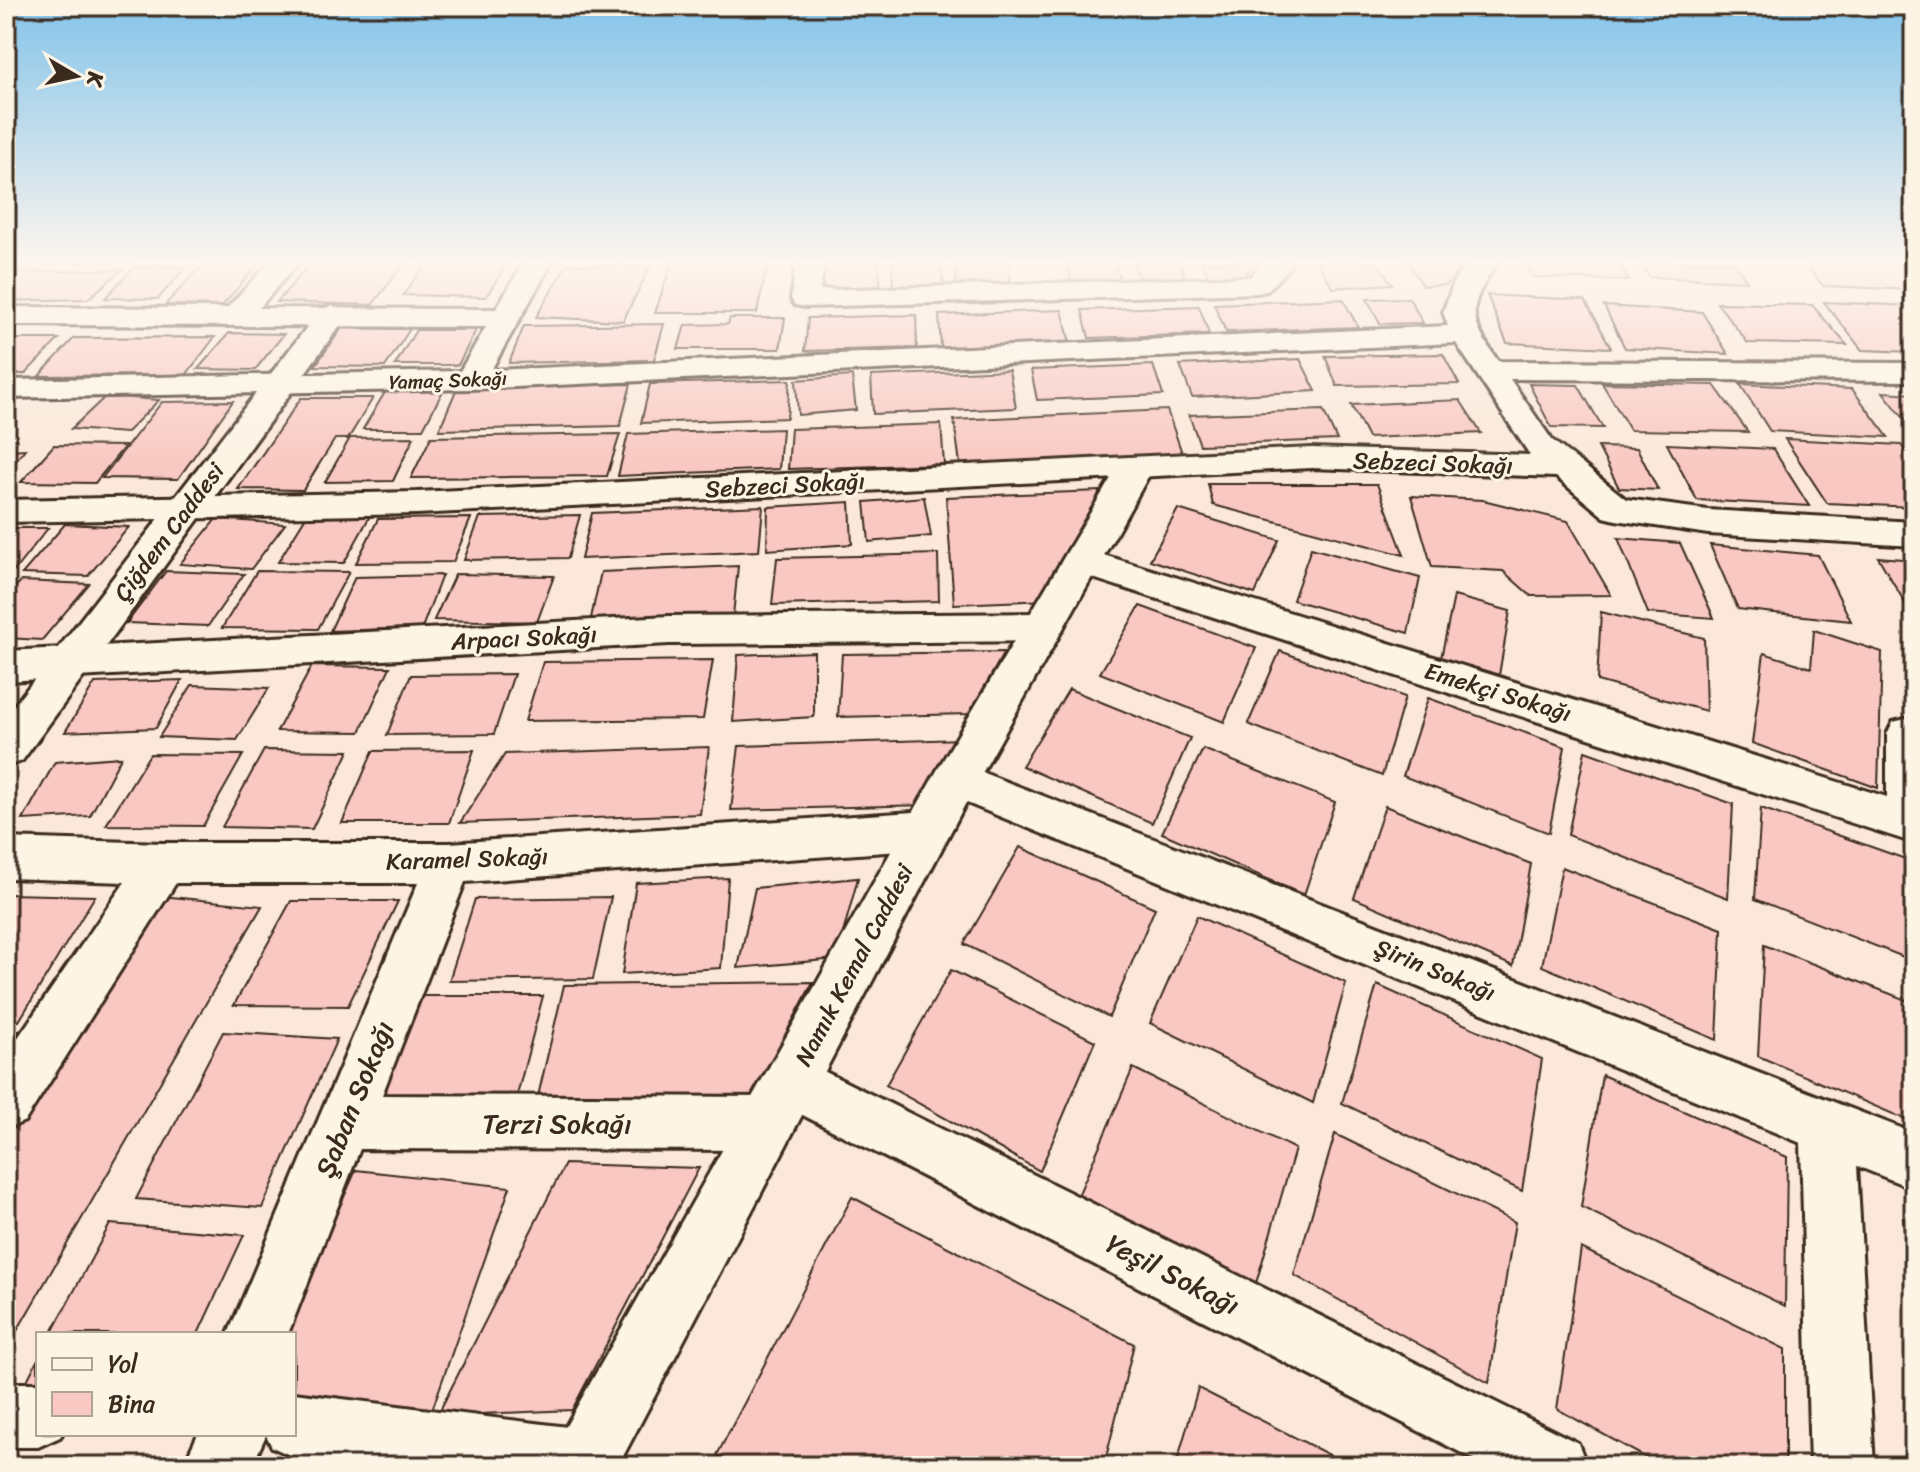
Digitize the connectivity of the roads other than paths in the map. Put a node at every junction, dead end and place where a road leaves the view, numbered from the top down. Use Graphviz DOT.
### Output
graph roads {
  1 [pos="320,331"];
  2 [pos="497,331"];
  3 [pos="1464,331"];
  4 [pos="1465,334"];
  5 [pos="1491,370"];
  6 [pos="1914,372"];
  7 [pos="470,380"];
  8 [pos="280,385"];
  9 [pos="6,389"];
  10 [pos="1565,467"];
  11 [pos="1135,468"];
  12 [pos="188,508"];
  13 [pos="6,511"];
  14 [pos="1914,534"];
  15 [pos="1081,561"];
  16 [pos="1043,627"];
  17 [pos="70,664"];
  18 [pos="6,666"];
  19 [pos="1914,733"];
  20 [pos="6,749"];
  21 [pos="955,780"];
  22 [pos="1912,823"];
  23 [pos="928,830"];
  24 [pos="6,858"];
  25 [pos="163,863"];
  26 [pos="449,863"];
  27 [pos="6,1102"];
  28 [pos="780,1102"];
  29 [pos="345,1122"];
  30 [pos="1828,1126"];
  31 [pos="1914,1161"];
  32 [pos="259,1332"];
  33 [pos="6,1415"];
  34 [pos="36,1415"];
  35 [pos="296,1425"];
  36 [pos="234,1436"];
  37 [pos="583,1463"];
  38 [pos="215,1466"];
  39 [pos="1555,1466"];
  40 [pos="1842,1466"];
  1 -- 8 [label="main road, Çiğdem Caddesi"];
  2 -- 7 [label="street"];
  3 -- 4 [label="street"];
  4 -- 5 [label="street"];
  4 -- 7 [label="street, Yamaç Sokağı"];
  5 -- 6 [label="street"];
  5 -- 10 [label="street"];
  7 -- 8 [label="street, Yamaç Sokağı"];
  8 -- 9 [label="street, Yamaç Sokağı"];
  8 -- 12 [label="main road, Çiğdem Caddesi"];
  10 -- 11 [label="street, Sebzeci Sokağı"];
  10 -- 14 [label="street"];
  11 -- 12 [label="street, Sebzeci Sokağı"];
  11 -- 15 [label="main road, Namık Kemal Caddesi"];
  12 -- 13 [label="street, Sebzeci Sokağı"];
  12 -- 17 [label="main road, Çiğdem Caddesi"];
  15 -- 16 [label="main road, Namık Kemal Caddesi"];
  15 -- 22 [label="street, Emekçi Sokağı"];
  16 -- 17 [label="street, Arpacı Sokağı"];
  16 -- 21 [label="main road, Namık Kemal Caddesi"];
  17 -- 18 [label="street, Arpacı Sokağı"];
  17 -- 20 [label="main road, Çiğdem Caddesi"];
  19 -- 22 [label="street"];
  21 -- 23 [label="main road, Namık Kemal Caddesi"];
  21 -- 30 [label="street, Şirin Sokağı"];
  23 -- 26 [label="street, Karamel Sokağı"];
  23 -- 28 [label="main road, Namık Kemal Caddesi"];
  24 -- 25 [label="street, Karamel Sokağı"];
  25 -- 26 [label="street, Karamel Sokağı"];
  25 -- 27 [label="street"];
  26 -- 29 [label="street, Şaban Sokağı"];
  28 -- 29 [label="street, Terzi Sokağı"];
  28 -- 37 [label="main road, Namık Kemal Caddesi"];
  28 -- 39 [label="street, Yeşil Sokağı"];
  29 -- 32 [label="street, Şaban Sokağı"];
  30 -- 31 [label="street, Şirin Sokağı"];
  30 -- 40 [label="street"];
  33 -- 34 [label="street"];
  35 -- 37 [label="street"];
  36 -- 38 [label="street"];
}
